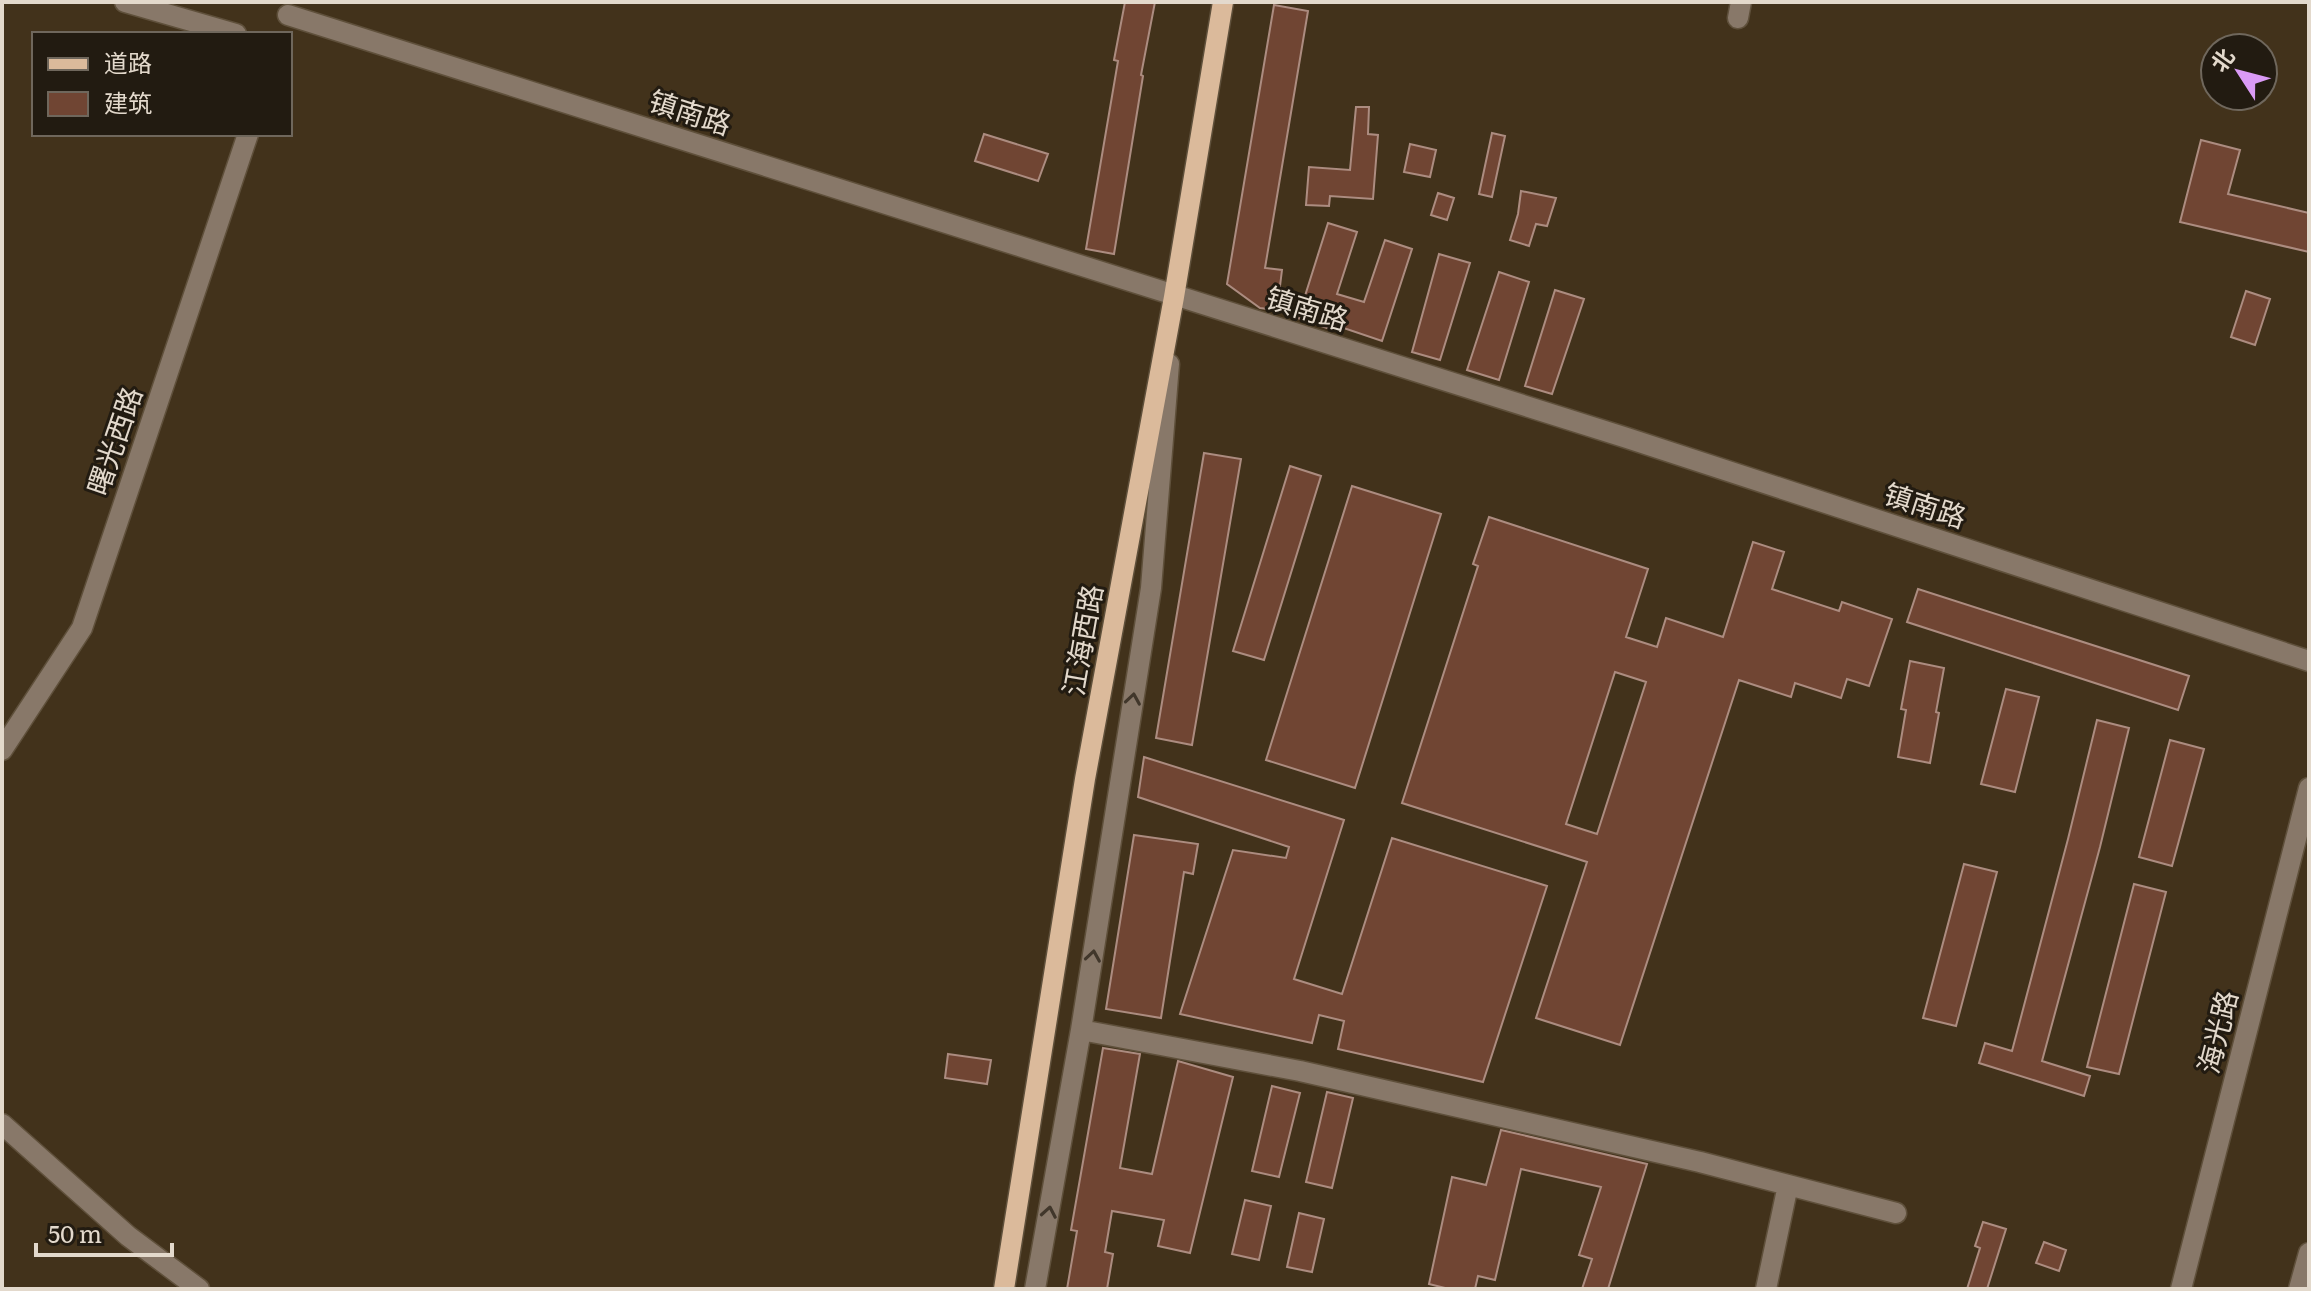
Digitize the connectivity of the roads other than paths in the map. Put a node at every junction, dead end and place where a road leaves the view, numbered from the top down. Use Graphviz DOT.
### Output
graph roads {
  1 [pos="125,2"];
  2 [pos="1223,2"];
  3 [pos="287,17"];
  4 [pos="229,32"];
  5 [pos="247,136"];
  6 [pos="1174,297"];
  7 [pos="2309,661"];
  8 [pos="2,750"];
  9 [pos="2309,788"];
  10 [pos="1081,1030"];
  11 [pos="2,1124"];
  12 [pos="1788,1185"];
  13 [pos="1896,1213"];
  14 [pos="2309,1253"];
  15 [pos="199,1289"];
  16 [pos="1004,1289"];
  17 [pos="1035,1289"];
  18 [pos="1766,1289"];
  19 [pos="2181,1289"];
  20 [pos="2299,1289"];
  1 -- 4 [label="street"];
  2 -- 6 [label="main road, 江海西路"];
  3 -- 6 [label="street, 镇南路"];
  5 -- 8 [label="street, 曙光西路"];
  6 -- 7 [label="street, 镇南路"];
  10 -- 6 [label="street, one-way"];
  6 -- 16 [label="main road, 江海西路"];
  9 -- 19 [label="street, 海光路"];
  10 -- 12 [label="street"];
  17 -- 10 [label="street, one-way"];
  11 -- 15 [label="street"];
  12 -- 13 [label="street"];
  12 -- 18 [label="street"];
  14 -- 20 [label="street"];
}
